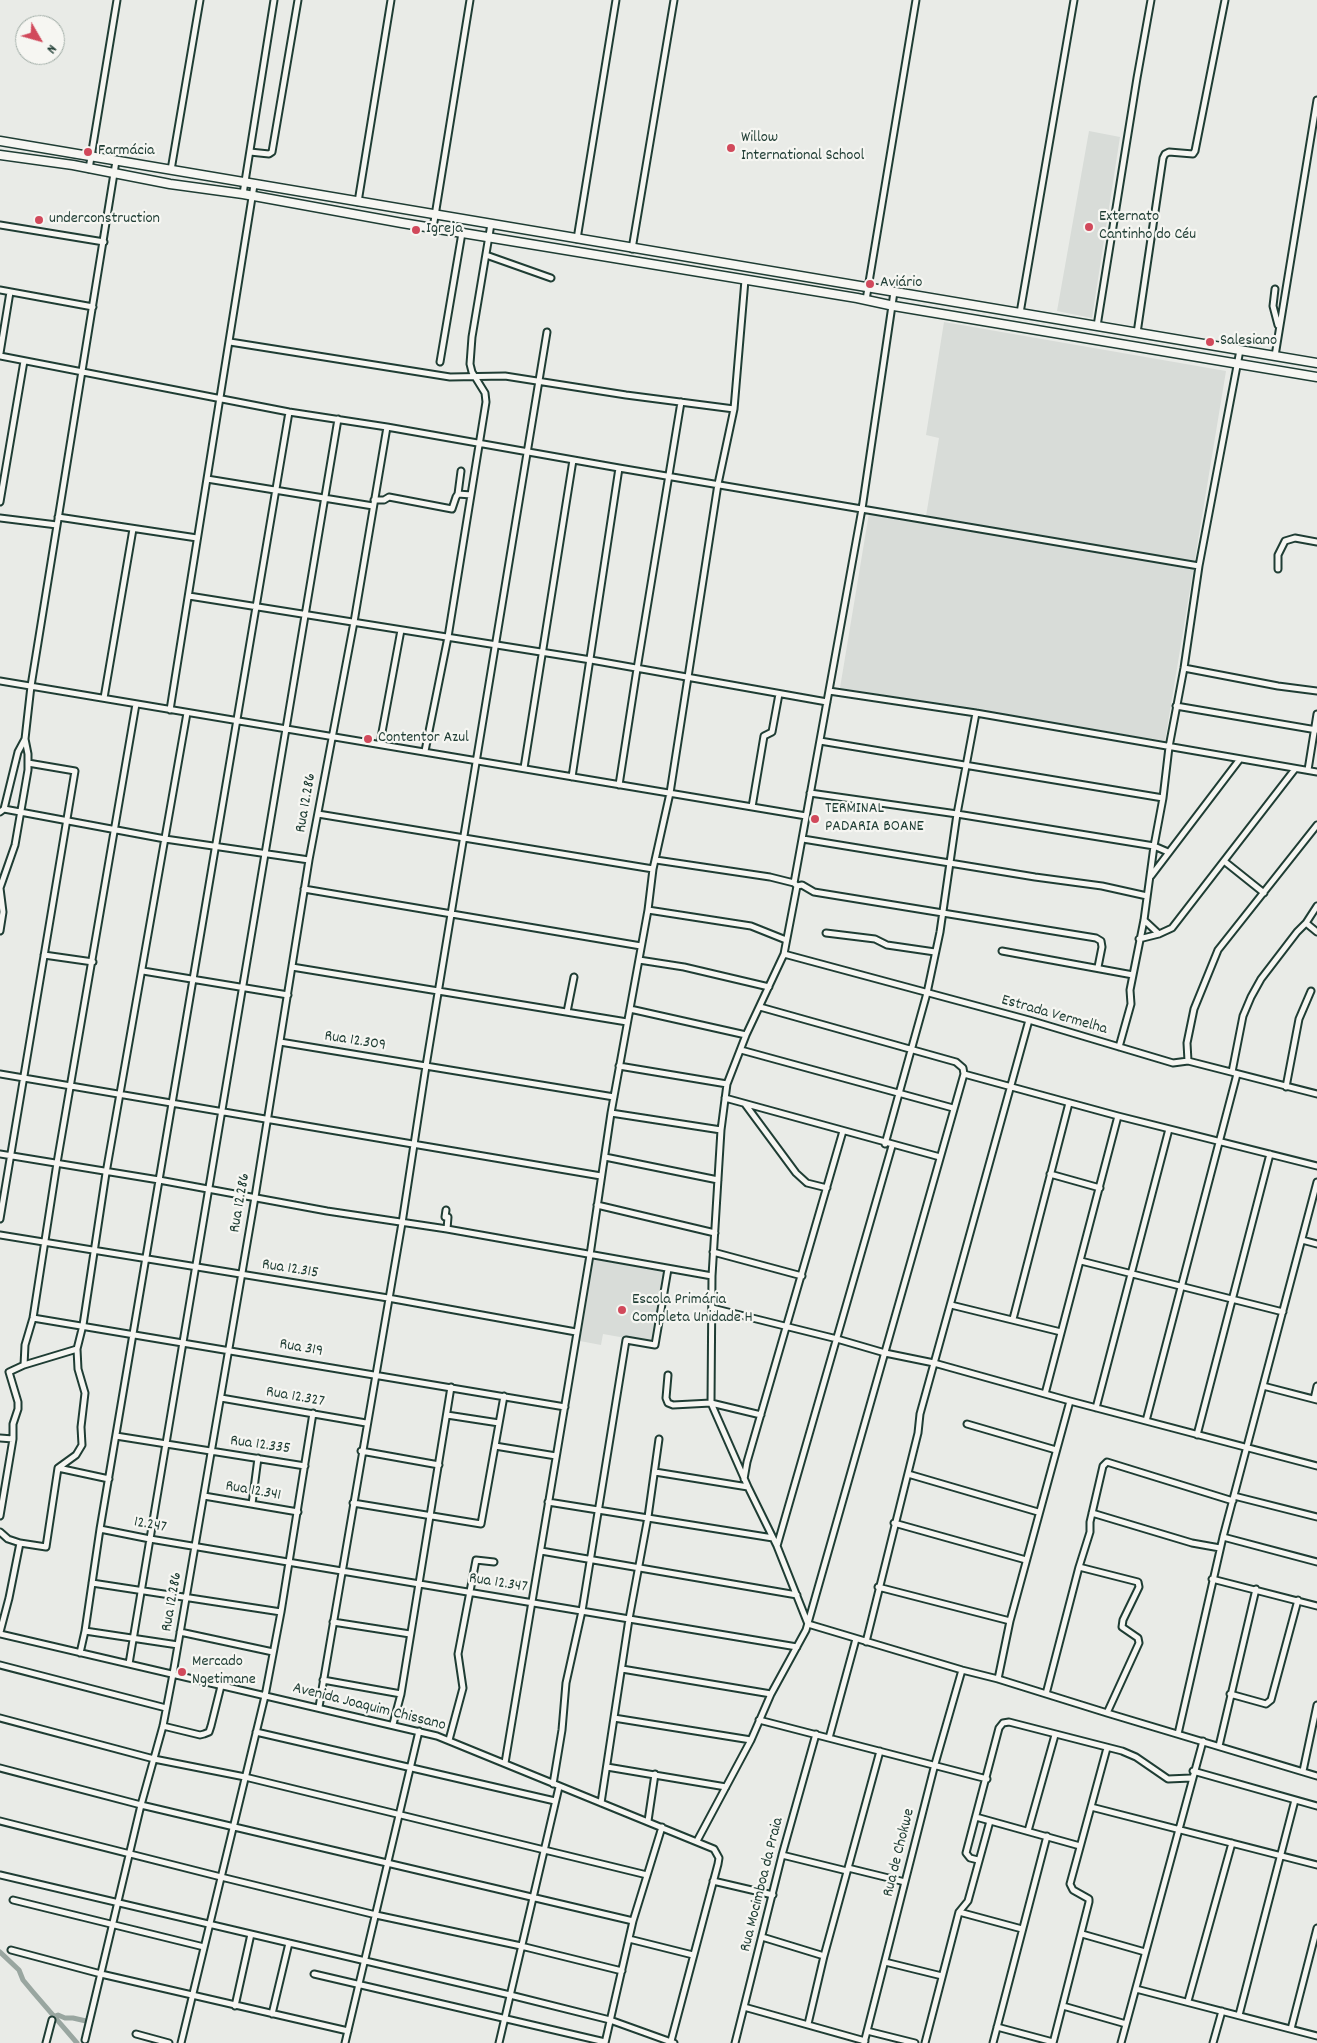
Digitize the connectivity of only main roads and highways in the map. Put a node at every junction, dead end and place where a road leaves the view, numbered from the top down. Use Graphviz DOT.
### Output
graph roads {
  1 [pos="0,141"];
  2 [pos="0,155"];
  3 [pos="1317,363"];
  4 [pos="1317,377"];
  1 -- 3 [label="highway"];
  2 -- 4 [label="highway"];
}
